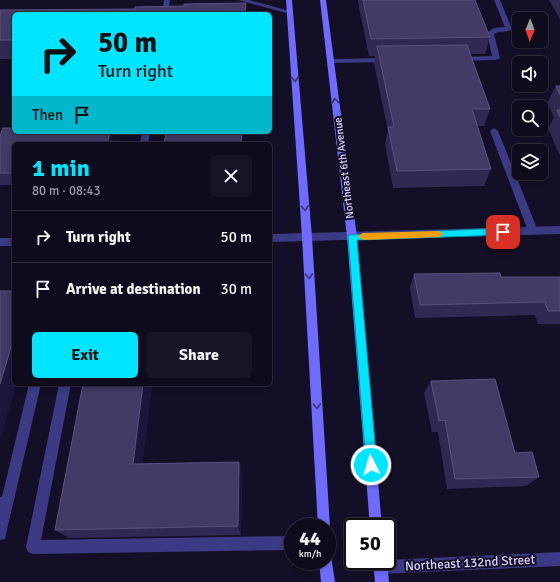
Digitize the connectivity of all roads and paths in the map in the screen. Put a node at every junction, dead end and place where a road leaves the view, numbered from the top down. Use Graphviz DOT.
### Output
graph roads {
  1 [pos="167,0"];
  2 [pos="241,0"];
  3 [pos="290,0"];
  4 [pos="323,0"];
  5 [pos="497,0"];
  6 [pos="165,12"];
  7 [pos="290,12"];
  8 [pos="448,59"];
  9 [pos="400,60"];
  10 [pos="330,61"];
  11 [pos="494,131"];
  12 [pos="560,230"];
  13 [pos="533,231"];
  14 [pos="307,237"];
  15 [pos="352,237"];
  16 [pos="272,238"];
  17 [pos="0,242"];
  18 [pos="12,242"];
  19 [pos="34,386"];
  20 [pos="65,386"];
  21 [pos="4,503"];
  22 [pos="323,518"];
  23 [pos="375,518"];
  24 [pos="0,534"];
  25 [pos="284,543"];
  26 [pos="560,559"];
  27 [pos="396,564"];
  28 [pos="327,570"];
  29 [pos="381,570"];
  30 [pos="328,582"];
  31 [pos="382,582"];
  1 -- 6 [label="street"];
  2 -- 7 [label="street"];
  3 -- 7 [label="main road"];
  4 -- 10 [label="main road, Northeast 6th Avenue"];
  5 -- 8 [label="street"];
  7 -- 14 [label="main road, one-way"];
  9 -- 10 [label="street"];
  15 -- 10 [label="main road, Northeast 6th Avenue, one-way"];
  11 -- 13 [label="street"];
  12 -- 13 [label="street"];
  13 -- 15 [label="street"];
  14 -- 15 [label="street"];
  14 -- 16 [label="street"];
  14 -- 22 [label="main road, one-way"];
  15 -- 23 [label="main road, Northeast 6th Avenue"];
  17 -- 18 [label="street"];
  19 -- 21 [label="street"];
  20 -- 25 [label="street"];
  21 -- 24 [label="street"];
  26 -- 27 [label="street, Northeast 132nd Street"];
  28 -- 30 [label="main road"];
  29 -- 31 [label="main road"];
}
